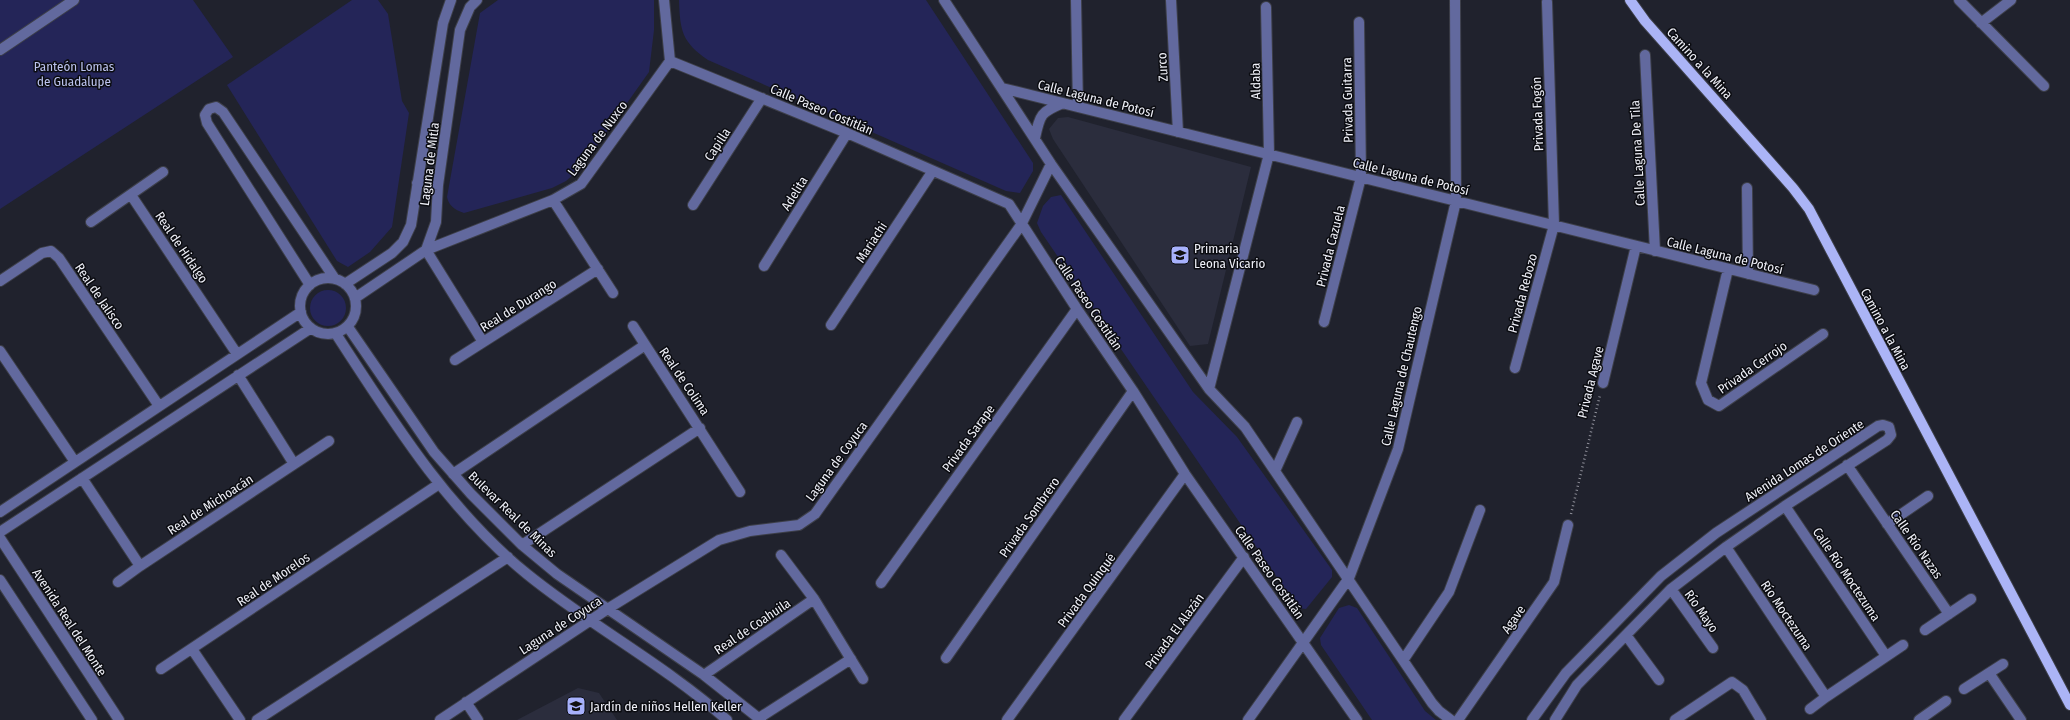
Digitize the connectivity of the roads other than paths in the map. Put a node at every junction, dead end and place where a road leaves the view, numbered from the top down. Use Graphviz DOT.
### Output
graph roads {
  1 [pos="74,0"];
  2 [pos="451,0"];
  3 [pos="476,0"];
  4 [pos="664,0"];
  5 [pos="944,0"];
  6 [pos="1076,0"];
  7 [pos="1171,0"];
  8 [pos="1454,0"];
  9 [pos="1630,0"];
  10 [pos="1958,0"];
  11 [pos="2010,0"];
  12 [pos="1547,2"];
  13 [pos="1266,7"];
  14 [pos="1359,22"];
  15 [pos="1981,23"];
  16 [pos="0,50"];
  17 [pos="1644,54"];
  18 [pos="670,61"];
  19 [pos="2044,86"];
  20 [pos="1002,88"];
  21 [pos="762,98"];
  22 [pos="1063,103"];
  23 [pos="1078,107"];
  24 [pos="1178,132"];
  25 [pos="847,133"];
  26 [pos="1035,138"];
  27 [pos="1269,154"];
  28 [pos="1051,164"];
  29 [pos="163,172"];
  30 [pos="932,172"];
  31 [pos="1361,177"];
  32 [pos="417,183"];
  33 [pos="438,185"];
  34 [pos="1747,188"];
  35 [pos="131,195"];
  36 [pos="553,200"];
  37 [pos="1456,201"];
  38 [pos="693,205"];
  39 [pos="91,222"];
  40 [pos="1021,225"];
  41 [pos="1554,225"];
  42 [pos="1636,246"];
  43 [pos="426,250"];
  44 [pos="1655,251"];
  45 [pos="764,266"];
  46 [pos="598,269"];
  47 [pos="1728,269"];
  48 [pos="1748,274"];
  49 [pos="335,279"];
  50 [pos="0,281"];
  51 [pos="345,284"];
  52 [pos="310,285"];
  53 [pos="1814,290"];
  54 [pos="613,293"];
  55 [pos="355,298"];
  56 [pos="1076,309"];
  57 [pos="301,312"];
  58 [pos="1324,322"];
  59 [pos="831,325"];
  60 [pos="633,326"];
  61 [pos="348,327"];
  62 [pos="311,328"];
  63 [pos="336,334"];
  64 [pos="1822,334"];
  65 [pos="483,342"];
  66 [pos="645,345"];
  67 [pos="0,351"];
  68 [pos="237,354"];
  69 [pos="455,360"];
  70 [pos="1515,368"];
  71 [pos="238,375"];
  72 [pos="1603,383"];
  73 [pos="1209,389"];
  74 [pos="1133,391"];
  75 [pos="159,406"];
  76 [pos="1297,422"];
  77 [pos="700,428"];
  78 [pos="329,441"];
  79 [pos="75,462"];
  80 [pos="294,464"];
  81 [pos="1847,465"];
  82 [pos="1275,471"];
  83 [pos="453,474"];
  84 [pos="1186,474"];
  85 [pos="82,478"];
  86 [pos="439,484"];
  87 [pos="740,492"];
  88 [pos="1928,496"];
  89 [pos="1785,506"];
  90 [pos="1480,510"];
  91 [pos="0,512"];
  92 [pos="1887,524"];
  93 [pos="1568,525"];
  94 [pos="0,532"];
  95 [pos="0,538"];
  96 [pos="522,545"];
  97 [pos="1726,547"];
  98 [pos="781,555"];
  99 [pos="508,557"];
  100 [pos="1244,557"];
  101 [pos="140,566"];
  102 [pos="1349,578"];
  103 [pos="0,580"];
  104 [pos="118,582"];
  105 [pos="881,583"];
  106 [pos="1671,589"];
  107 [pos="814,599"];
  108 [pos="1971,599"];
  109 [pos="608,608"];
  110 [pos="1949,614"];
  111 [pos="590,621"];
  112 [pos="1925,630"];
  113 [pos="1626,635"];
  114 [pos="1303,643"];
  115 [pos="1903,645"];
  116 [pos="1713,648"];
  117 [pos="192,649"];
  118 [pos="1886,656"];
  119 [pos="946,658"];
  120 [pos="852,659"];
  121 [pos="1404,659"];
  122 [pos="2003,664"];
  123 [pos="161,669"];
  124 [pos="1989,673"];
  125 [pos="704,675"];
  126 [pos="864,678"];
  127 [pos="1659,680"];
  128 [pos="1964,689"];
  129 [pos="1826,697"];
  130 [pos="1946,701"];
  131 [pos="466,702"];
  132 [pos="2070,705"];
  133 [pos="1810,709"];
  134 [pos="1925,718"];
  135 [pos="760,719"];
  136 [pos="92,720"];
  137 [pos="119,720"];
  138 [pos="240,720"];
  139 [pos="257,720"];
  140 [pos="440,720"];
  141 [pos="478,720"];
  142 [pos="727,720"];
  143 [pos="1007,720"];
  144 [pos="1124,720"];
  145 [pos="1248,720"];
  146 [pos="1357,720"];
  147 [pos="1451,720"];
  148 [pos="1458,720"];
  149 [pos="1532,720"];
  150 [pos="1555,720"];
  151 [pos="1675,720"];
  152 [pos="1761,720"];
  153 [pos="2021,720"];
  1 -- 16 [label="street"];
  2 -- 32 [label="street, Laguna de Mitla"];
  3 -- 33 [label="street, Laguna de Mitla"];
  4 -- 18 [label="street"];
  5 -- 20 [label="street"];
  6 -- 23 [label="street"];
  7 -- 24 [label="street, Zurco"];
  8 -- 37 [label="street, Calle Laguna de Chautengo"];
  9 -- 132 [label="main road, Camino a la Mina"];
  10 -- 15 [label="street"];
  11 -- 15 [label="street"];
  12 -- 41 [label="street, Privada Fogón"];
  13 -- 27 [label="street, Aldaba"];
  14 -- 31 [label="street, Privada Guitarra"];
  15 -- 19 [label="street"];
  17 -- 44 [label="street, Calle Laguna De Tila"];
  18 -- 21 [label="street, Calle Paseo Costitlán"];
  18 -- 36 [label="street, Laguna de Nuxco"];
  20 -- 22 [label="street, Calle Laguna de Potosí"];
  20 -- 26 [label="street"];
  21 -- 25 [label="street, Calle Paseo Costitlán"];
  21 -- 38 [label="street, Capilla"];
  22 -- 23 [label="street, Calle Laguna de Potosí"];
  22 -- 26 [label="street"];
  23 -- 24 [label="street, Calle Laguna de Potosí"];
  24 -- 27 [label="street, Calle Laguna de Potosí"];
  25 -- 30 [label="street, Calle Paseo Costitlán"];
  25 -- 45 [label="street, Adelita"];
  26 -- 28 [label="street"];
  27 -- 31 [label="street, Calle Laguna de Potosí"];
  27 -- 73 [label="street, Aldaba"];
  28 -- 40 [label="street, Laguna de Coyuca"];
  28 -- 73 [label="street"];
  29 -- 35 [label="street"];
  30 -- 40 [label="street, Calle Paseo Costitlán"];
  30 -- 59 [label="street, Mariachi"];
  31 -- 37 [label="street, Calle Laguna de Potosí"];
  31 -- 58 [label="street, Privada Cazuela"];
  32 -- 33 [label="street"];
  32 -- 51 [label="street, Laguna de Mitla"];
  33 -- 43 [label="street, Laguna de Mitla"];
  34 -- 48 [label="street"];
  35 -- 39 [label="street"];
  35 -- 68 [label="street, Real de Hidalgo"];
  36 -- 43 [label="street, Laguna de Nuxco"];
  36 -- 46 [label="street"];
  37 -- 41 [label="street, Calle Laguna de Potosí"];
  37 -- 102 [label="street, Calle Laguna de Chautengo"];
  40 -- 56 [label="street, Calle Paseo Costitlán"];
  40 -- 109 [label="street, Laguna de Coyuca"];
  41 -- 42 [label="street, Calle Laguna de Potosí"];
  41 -- 70 [label="street, Privada Rebozo"];
  42 -- 44 [label="street, Calle Laguna de Potosí"];
  42 -- 72 [label="street, Privada Agave"];
  43 -- 55 [label="street"];
  43 -- 65 [label="street, Real de Durango"];
  44 -- 47 [label="street, Calle Laguna de Potosí"];
  46 -- 54 [label="street"];
  46 -- 65 [label="street, Real de Durango"];
  47 -- 48 [label="street, Calle Laguna de Potosí"];
  47 -- 64 [label="street, Privada Cerrojo"];
  48 -- 53 [label="street, Calle Laguna de Potosí"];
  49 -- 51 [label="street"];
  49 -- 52 [label="street"];
  49 -- 52 [label="street"];
  50 -- 75 [label="street, Real de Jalisco"];
  51 -- 55 [label="street"];
  52 -- 57 [label="street"];
  55 -- 61 [label="street"];
  56 -- 74 [label="street, Calle Paseo Costitlán"];
  56 -- 105 [label="street, Privada Sarape"];
  57 -- 62 [label="street"];
  57 -- 68 [label="street"];
  60 -- 66 [label="street"];
  61 -- 63 [label="street"];
  61 -- 83 [label="street, Bulevar Real de Minas"];
  62 -- 63 [label="street"];
  62 -- 71 [label="street"];
  63 -- 86 [label="street"];
  65 -- 69 [label="street"];
  66 -- 77 [label="street, Real de Colima"];
  66 -- 83 [label="street, Real de Colima"];
  67 -- 79 [label="street"];
  68 -- 75 [label="street"];
  71 -- 80 [label="street"];
  71 -- 85 [label="street"];
  73 -- 82 [label="street"];
  74 -- 84 [label="street, Calle Paseo Costitlán"];
  74 -- 119 [label="street, Privada Sombrero"];
  75 -- 79 [label="street"];
  76 -- 82 [label="street"];
  77 -- 87 [label="street"];
  77 -- 96 [label="street, Real de Colima"];
  78 -- 80 [label="street, Real de Michoacán"];
  79 -- 91 [label="street"];
  80 -- 101 [label="street, Real de Michoacán"];
  81 -- 89 [label="street, Avenida Lomas de Oriente"];
  81 -- 92 [label="street, Calle Río Nazas"];
  81 -- 149 [label="street, Avenida Lomas de Oriente"];
  82 -- 102 [label="street"];
  83 -- 96 [label="street, Bulevar Real de Minas"];
  84 -- 100 [label="street, Calle Paseo Costitlán"];
  84 -- 143 [label="street, Privada Quinqué"];
  85 -- 94 [label="street"];
  85 -- 101 [label="street"];
  86 -- 99 [label="street"];
  86 -- 117 [label="street, Real de Morelos"];
  88 -- 92 [label="street"];
  89 -- 97 [label="street, Avenida Lomas de Oriente"];
  89 -- 118 [label="street, Calle Río Moctezuma"];
  90 -- 121 [label="street"];
  92 -- 110 [label="street, Calle Río Nazas"];
  93 -- 148 [label="street, Agave"];
  95 -- 137 [label="street, Avenida Real del Monte"];
  96 -- 109 [label="street, Bulevar Real de Minas"];
  97 -- 106 [label="street, Avenida Lomas de Oriente"];
  97 -- 129 [label="street, Río Moctezuma"];
  98 -- 107 [label="street"];
  99 -- 111 [label="street"];
  99 -- 139 [label="street"];
  100 -- 114 [label="street, Calle Paseo Costitlán"];
  100 -- 144 [label="street, Privada El Alazán"];
  101 -- 104 [label="street, Real de Michoacán"];
  102 -- 114 [label="street, Calle Laguna de Chautengo"];
  102 -- 121 [label="street"];
  103 -- 136 [label="street"];
  106 -- 113 [label="street, Avenida Lomas de Oriente"];
  106 -- 116 [label="street, Río Mayo"];
  107 -- 120 [label="street"];
  107 -- 125 [label="street, Real de Coahuila"];
  108 -- 110 [label="street"];
  109 -- 111 [label="street, Laguna de Coyuca"];
  109 -- 125 [label="street, Bulevar Real de Minas"];
  110 -- 112 [label="street"];
  111 -- 131 [label="street, Laguna de Coyuca"];
  111 -- 142 [label="street"];
  113 -- 127 [label="street"];
  113 -- 150 [label="street, Avenida Lomas de Oriente"];
  114 -- 145 [label="street, Calle Laguna de Chautengo"];
  114 -- 146 [label="street, Calle Paseo Costitlán"];
  115 -- 118 [label="street"];
  117 -- 123 [label="street, Real de Morelos"];
  117 -- 138 [label="street"];
  118 -- 129 [label="street"];
  120 -- 126 [label="street"];
  120 -- 135 [label="street"];
  121 -- 147 [label="street"];
  122 -- 124 [label="street"];
  124 -- 128 [label="street"];
  124 -- 153 [label="street"];
  125 -- 135 [label="street, Bulevar Real de Minas"];
  129 -- 133 [label="street"];
  130 -- 134 [label="street"];
  131 -- 140 [label="street, Laguna de Coyuca"];
  131 -- 141 [label="street"];
  151 -- 152 [label="street"];
}
